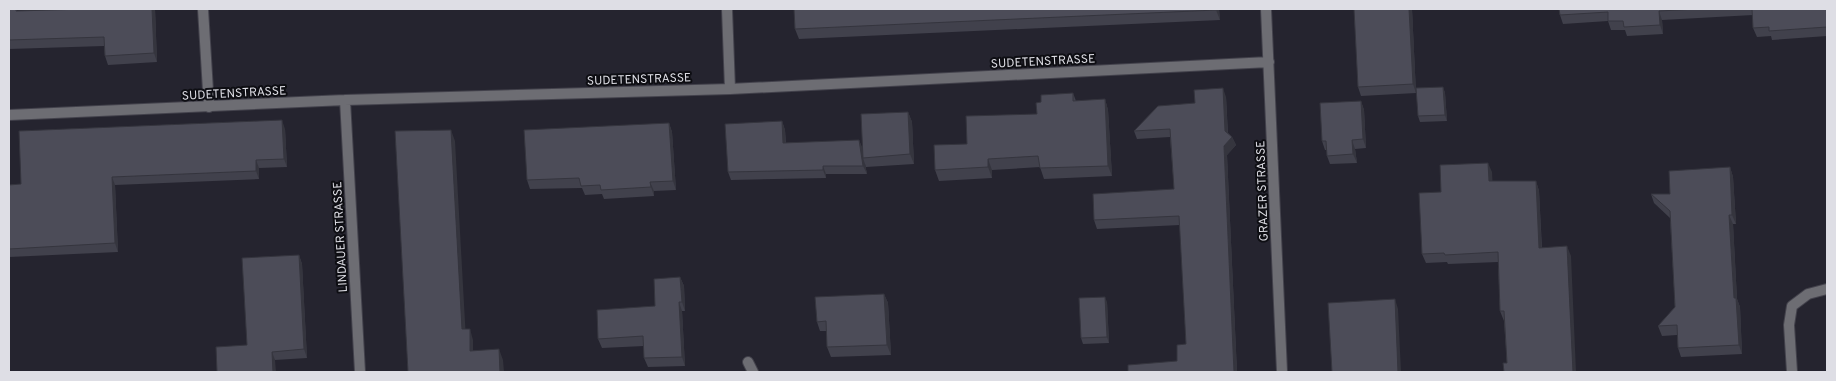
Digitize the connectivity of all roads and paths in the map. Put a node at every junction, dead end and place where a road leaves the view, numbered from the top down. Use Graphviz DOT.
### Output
graph roads {
  1 [pos="203,9"];
  2 [pos="726,9"];
  3 [pos="1266,9"];
  4 [pos="1269,62"];
  5 [pos="730,89"];
  6 [pos="346,100"];
  7 [pos="209,106"];
  8 [pos="9,116"];
  9 [pos="1827,289"];
  10 [pos="748,362"];
  11 [pos="360,372"];
  12 [pos="753,372"];
  13 [pos="1282,372"];
  14 [pos="1792,372"];
  1 -- 7 [label="street"];
  2 -- 5 [label="street"];
  3 -- 4 [label="street, GRAZER STRASSE"];
  4 -- 5 [label="street, SUDETENSTRASSE"];
  4 -- 13 [label="street, GRAZER STRASSE"];
  5 -- 6 [label="street, SUDETENSTRASSE"];
  6 -- 7 [label="street, SUDETENSTRASSE"];
  6 -- 11 [label="street, LINDAUER STRASSE"];
  7 -- 8 [label="street, SUDETENSTRASSE"];
  9 -- 14 [label="street"];
  10 -- 12 [label="street"];
}
